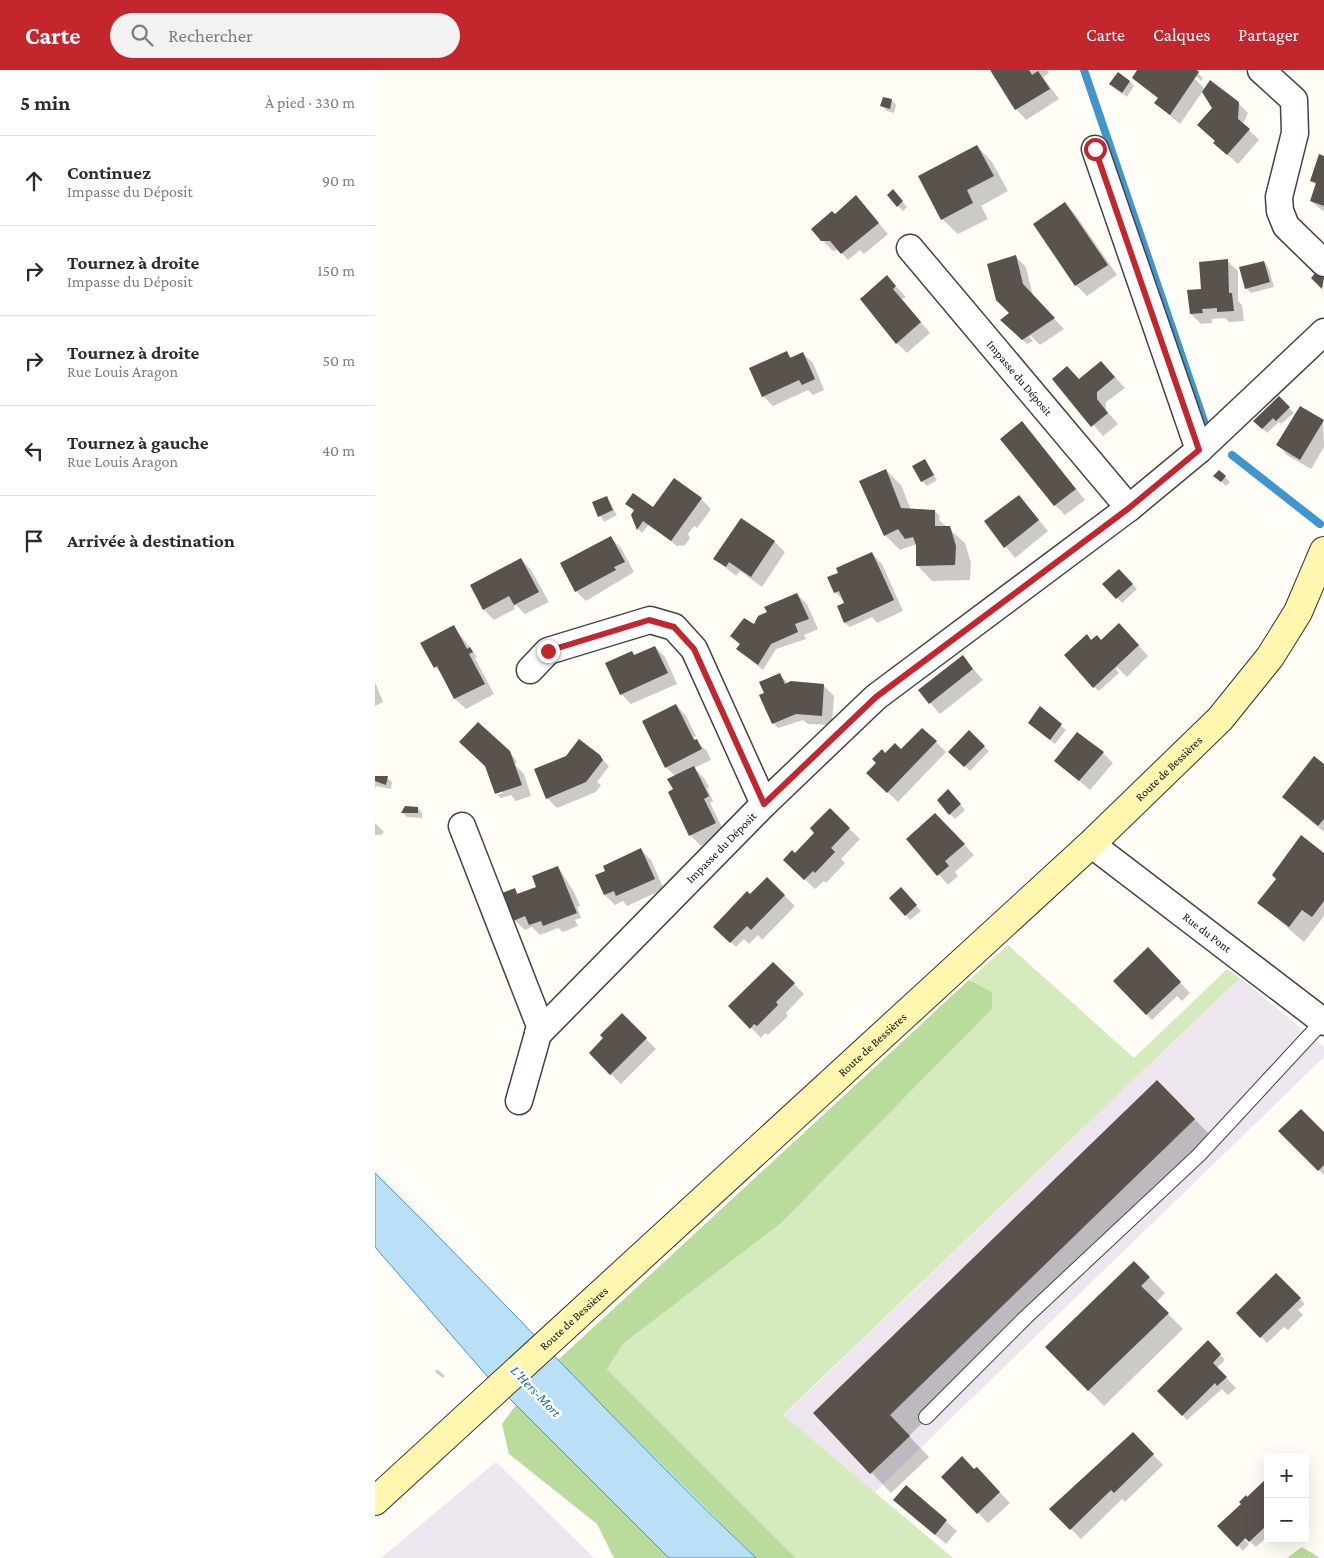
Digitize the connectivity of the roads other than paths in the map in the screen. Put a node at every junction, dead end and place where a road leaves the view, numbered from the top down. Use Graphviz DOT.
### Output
graph roads {
  1 [pos="1261,70"];
  2 [pos="1095,149"];
  3 [pos="910,248"];
  4 [pos="1324,263"];
  5 [pos="1324,332"];
  6 [pos="1199,450"];
  7 [pos="1129,508"];
  8 [pos="1324,552"];
  9 [pos="530,670"];
  10 [pos="764,804"];
  11 [pos="462,826"];
  12 [pos="1091,844"];
  13 [pos="1324,1022"];
  14 [pos="538,1034"];
  15 [pos="519,1101"];
  16 [pos="926,1417"];
  17 [pos="375,1501"];
  1 -- 4 [label="street"];
  2 -- 6 [label="street"];
  3 -- 7 [label="street, Impasse du Déposit"];
  5 -- 6 [label="street, Impasse du Déposit"];
  6 -- 7 [label="street, Impasse du Déposit"];
  7 -- 10 [label="street, Impasse du Déposit"];
  8 -- 12 [label="main road, Route de Bessières"];
  9 -- 10 [label="street"];
  10 -- 14 [label="street, Impasse du Déposit"];
  11 -- 14 [label="street, Impasse du Déposit"];
  12 -- 13 [label="street, Rue du Pont"];
  12 -- 17 [label="main road, Route de Bessières"];
  13 -- 16 [label="lane"];
  14 -- 15 [label="street, Impasse du Déposit"];
}
